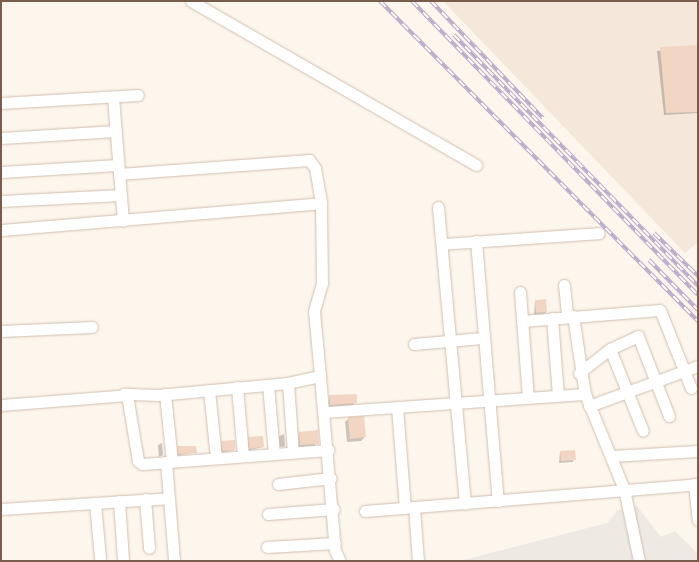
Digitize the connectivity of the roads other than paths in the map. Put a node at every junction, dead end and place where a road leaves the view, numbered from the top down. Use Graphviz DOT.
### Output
graph roads {
  1 [pos="192,1"];
  2 [pos="138,95"];
  3 [pos="113,97"];
  4 [pos="1,104"];
  5 [pos="116,131"];
  6 [pos="1,138"];
  7 [pos="476,165"];
  8 [pos="119,169"];
  9 [pos="1,172"];
  10 [pos="121,195"];
  11 [pos="1,201"];
  12 [pos="321,203"];
  13 [pos="438,207"];
  14 [pos="123,221"];
  15 [pos="1,230"];
  16 [pos="600,233"];
  17 [pos="476,241"];
  18 [pos="442,244"];
  19 [pos="564,285"];
  20 [pos="520,292"];
  21 [pos="570,316"];
  22 [pos="552,318"];
  23 [pos="522,321"];
  24 [pos="92,327"];
  25 [pos="1,332"];
  26 [pos="482,338"];
  27 [pos="449,341"];
  28 [pos="414,344"];
  29 [pos="610,348"];
  30 [pos="698,366"];
  31 [pos="685,371"];
  32 [pos="579,373"];
  33 [pos="320,376"];
  34 [pos="656,382"];
  35 [pos="288,383"];
  36 [pos="268,385"];
  37 [pos="237,387"];
  38 [pos="691,388"];
  39 [pos="209,390"];
  40 [pos="628,392"];
  41 [pos="124,394"];
  42 [pos="165,394"];
  43 [pos="585,394"];
  44 [pos="558,396"];
  45 [pos="528,398"];
  46 [pos="488,401"];
  47 [pos="455,402"];
  48 [pos="1,405"];
  49 [pos="589,406"];
  50 [pos="397,407"];
  51 [pos="326,412"];
  52 [pos="669,416"];
  53 [pos="643,430"];
  54 [pos="328,450"];
  55 [pos="698,451"];
  56 [pos="293,452"];
  57 [pos="274,454"];
  58 [pos="244,456"];
  59 [pos="611,456"];
  60 [pos="216,458"];
  61 [pos="169,462"];
  62 [pos="331,478"];
  63 [pos="278,484"];
  64 [pos="696,484"];
  65 [pos="624,489"];
  66 [pos="169,498"];
  67 [pos="145,500"];
  68 [pos="119,501"];
  69 [pos="498,501"];
  70 [pos="95,503"];
  71 [pos="464,504"];
  72 [pos="334,508"];
  73 [pos="409,508"];
  74 [pos="1,509"];
  75 [pos="365,511"];
  76 [pos="268,514"];
  77 [pos="698,520"];
  78 [pos="335,543"];
  79 [pos="267,547"];
  80 [pos="149,548"];
  81 [pos="100,558"];
  82 [pos="123,560"];
  83 [pos="174,560"];
  84 [pos="340,561"];
  85 [pos="418,561"];
  86 [pos="639,561"];
  1 -- 7 [label="street"];
  2 -- 3 [label="street"];
  3 -- 4 [label="street"];
  3 -- 5 [label="street"];
  5 -- 6 [label="street"];
  5 -- 8 [label="street"];
  8 -- 9 [label="street"];
  8 -- 10 [label="street"];
  8 -- 12 [label="street"];
  10 -- 11 [label="street"];
  10 -- 14 [label="street"];
  12 -- 14 [label="street"];
  12 -- 33 [label="street"];
  13 -- 18 [label="street"];
  14 -- 15 [label="street"];
  16 -- 17 [label="street"];
  17 -- 18 [label="street"];
  17 -- 26 [label="street"];
  18 -- 27 [label="street"];
  19 -- 21 [label="street"];
  20 -- 23 [label="street"];
  21 -- 22 [label="street"];
  21 -- 31 [label="street"];
  21 -- 32 [label="street"];
  22 -- 23 [label="street"];
  22 -- 44 [label="street"];
  23 -- 45 [label="street"];
  24 -- 25 [label="street"];
  26 -- 27 [label="street"];
  26 -- 46 [label="street"];
  27 -- 28 [label="street"];
  27 -- 47 [label="street"];
  29 -- 32 [label="street"];
  29 -- 34 [label="street"];
  29 -- 40 [label="street"];
  30 -- 31 [label="street"];
  31 -- 34 [label="street"];
  31 -- 38 [label="street"];
  32 -- 43 [label="street"];
  33 -- 35 [label="street"];
  33 -- 51 [label="street"];
  34 -- 40 [label="street"];
  34 -- 52 [label="street"];
  35 -- 36 [label="street"];
  35 -- 56 [label="street"];
  36 -- 37 [label="street"];
  36 -- 57 [label="street"];
  37 -- 39 [label="street"];
  37 -- 58 [label="street"];
  39 -- 42 [label="street"];
  39 -- 60 [label="street"];
  40 -- 49 [label="street"];
  40 -- 53 [label="street"];
  41 -- 42 [label="street"];
  41 -- 48 [label="street"];
  41 -- 61 [label="street"];
  42 -- 61 [label="street"];
  43 -- 44 [label="street"];
  43 -- 49 [label="street"];
  44 -- 45 [label="street"];
  45 -- 46 [label="street"];
  46 -- 47 [label="street"];
  46 -- 69 [label="street"];
  47 -- 50 [label="street"];
  47 -- 71 [label="street"];
  49 -- 59 [label="street"];
  50 -- 51 [label="street"];
  50 -- 73 [label="street"];
  51 -- 54 [label="street"];
  54 -- 56 [label="street"];
  54 -- 62 [label="street"];
  55 -- 59 [label="street"];
  56 -- 57 [label="street"];
  57 -- 58 [label="street"];
  58 -- 60 [label="street"];
  59 -- 65 [label="street"];
  60 -- 61 [label="street"];
  61 -- 66 [label="street"];
  62 -- 63 [label="street"];
  62 -- 72 [label="street"];
  64 -- 65 [label="street"];
  64 -- 77 [label="street"];
  65 -- 69 [label="street"];
  65 -- 86 [label="street"];
  66 -- 67 [label="street"];
  66 -- 83 [label="street"];
  67 -- 68 [label="street"];
  67 -- 80 [label="street"];
  68 -- 70 [label="street"];
  68 -- 82 [label="street"];
  69 -- 71 [label="street"];
  70 -- 74 [label="street"];
  70 -- 81 [label="street"];
  71 -- 73 [label="street"];
  72 -- 76 [label="street"];
  72 -- 78 [label="street"];
  73 -- 75 [label="street"];
  73 -- 85 [label="street"];
  78 -- 79 [label="street"];
  78 -- 84 [label="street"];
}
